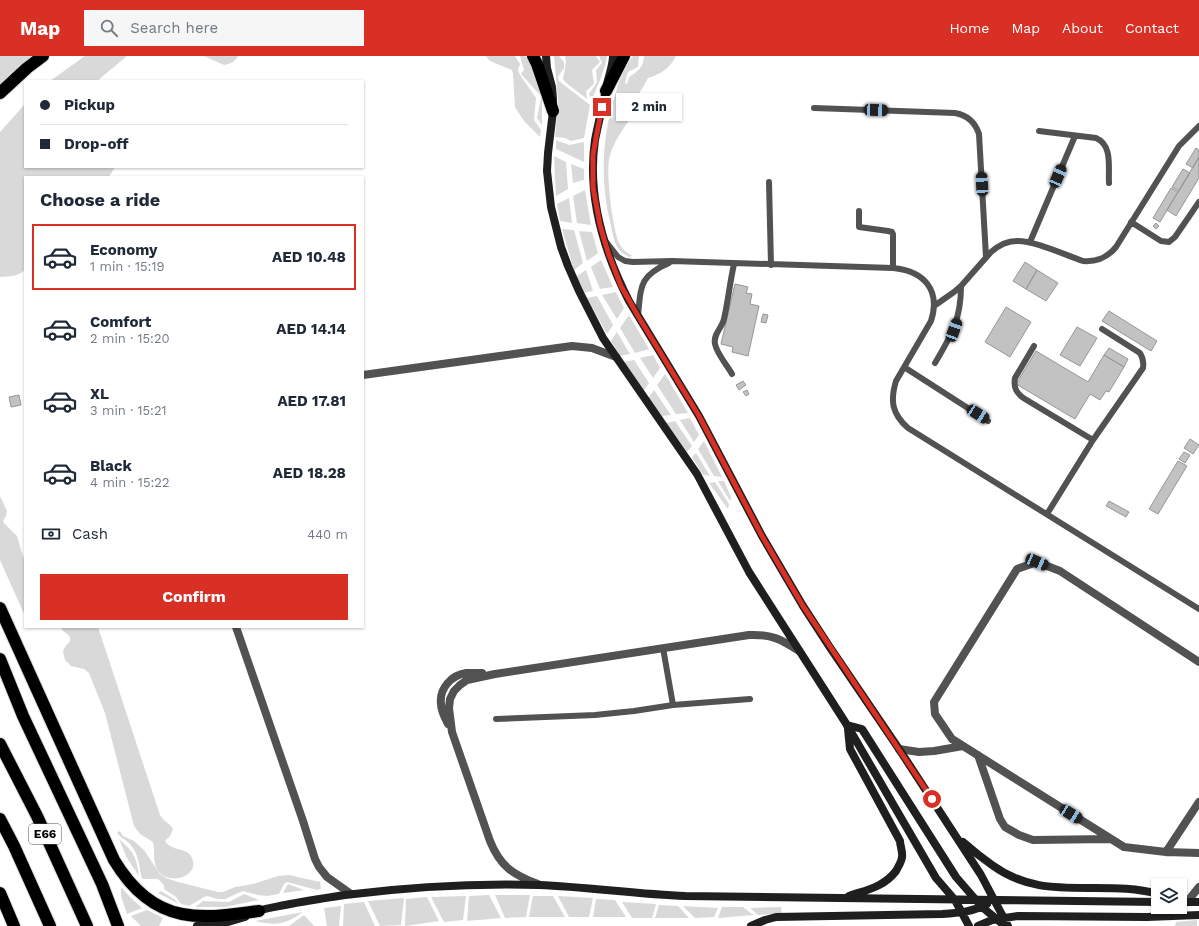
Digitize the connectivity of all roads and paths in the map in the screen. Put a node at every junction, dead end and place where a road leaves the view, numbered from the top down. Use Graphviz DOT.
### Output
graph roads {
  1 [pos="43,56"];
  2 [pos="532,56"];
  3 [pos="546,56"];
  4 [pos="613,56"];
  5 [pos="624,56"];
  6 [pos="606,91"];
  7 [pos="0,93"];
  8 [pos="814,108"];
  9 [pos="553,111"];
  10 [pos="1199,126"];
  11 [pos="1039,131"];
  12 [pos="1075,136"];
  13 [pos="769,182"];
  14 [pos="1108,184"];
  15 [pos="1199,202"];
  16 [pos="858,211"];
  17 [pos="1131,222"];
  18 [pos="604,239"];
  19 [pos="1030,242"];
  20 [pos="986,257"];
  21 [pos="672,261"];
  22 [pos="734,264"];
  23 [pos="771,265"];
  24 [pos="893,268"];
  25 [pos="961,286"];
  26 [pos="934,306"];
  27 [pos="638,316"];
  28 [pos="1102,329"];
  29 [pos="1034,346"];
  30 [pos="616,357"];
  31 [pos="935,363"];
  32 [pos="904,367"];
  33 [pos="732,374"];
  34 [pos="364,375"];
  35 [pos="988,421"];
  36 [pos="1093,440"];
  37 [pos="1047,514"];
  38 [pos="0,608"];
  39 [pos="1199,609"];
  40 [pos="236,628"];
  41 [pos="663,648"];
  42 [pos="799,651"];
  43 [pos="0,659"];
  44 [pos="1199,662"];
  45 [pos="0,679"];
  46 [pos="750,699"];
  47 [pos="673,705"];
  48 [pos="23,716"];
  49 [pos="496,719"];
  50 [pos="847,725"];
  51 [pos="0,744"];
  52 [pos="963,746"];
  53 [pos="899,749"];
  54 [pos="978,755"];
  55 [pos="1199,802"];
  56 [pos="0,819"];
  57 [pos="956,837"];
  58 [pos="1111,839"];
  59 [pos="1166,852"];
  60 [pos="1199,854"];
  61 [pos="540,885"];
  62 [pos="1199,887"];
  63 [pos="1151,892"];
  64 [pos="0,893"];
  65 [pos="351,894"];
  66 [pos="842,898"];
  67 [pos="1187,898"];
  68 [pos="955,900"];
  69 [pos="976,900"];
  70 [pos="994,900"];
  71 [pos="1151,902"];
  72 [pos="1187,902"];
  73 [pos="1199,902"];
  74 [pos="979,908"];
  75 [pos="259,911"];
  76 [pos="962,912"];
  77 [pos="1199,915"];
  78 [pos="1001,921"];
  79 [pos="988,924"];
  80 [pos="14,926"];
  81 [pos="50,926"];
  82 [pos="87,926"];
  83 [pos="118,926"];
  84 [pos="197,926"];
  85 [pos="751,926"];
  86 [pos="969,926"];
  87 [pos="978,926"];
  88 [pos="1008,926"];
  1 -- 7 [label="highway"];
  2 -- 9 [label="highway"];
  3 -- 9 [label="street"];
  4 -- 6 [label="street"];
  5 -- 6 [label="highway"];
  6 -- 18 [label="street"];
  8 -- 20 [label="lane"];
  9 -- 30 [label="street"];
  10 -- 17 [label="lane"];
  11 -- 12 [label="lane"];
  12 -- 14 [label="lane"];
  12 -- 19 [label="lane"];
  13 -- 23 [label="lane"];
  15 -- 17 [label="lane"];
  16 -- 24 [label="lane"];
  17 -- 19 [label="lane"];
  18 -- 21 [label="lane"];
  18 -- 27 [label="street"];
  19 -- 20 [label="lane"];
  20 -- 25 [label="lane"];
  21 -- 22 [label="lane"];
  21 -- 27 [label="lane"];
  22 -- 23 [label="lane"];
  22 -- 33 [label="lane"];
  23 -- 24 [label="lane"];
  24 -- 26 [label="lane"];
  25 -- 26 [label="lane"];
  25 -- 31 [label="lane"];
  26 -- 32 [label="lane"];
  27 -- 53 [label="street"];
  28 -- 36 [label="lane"];
  29 -- 36 [label="lane"];
  30 -- 34 [label="street"];
  30 -- 42 [label="street"];
  32 -- 35 [label="lane"];
  32 -- 37 [label="lane"];
  36 -- 37 [label="lane"];
  37 -- 39 [label="lane"];
  38 -- 75 [label="highway"];
  40 -- 65 [label="street"];
  41 -- 42 [label="street"];
  41 -- 47 [label="lane"];
  41 -- 61 [label="street"];
  42 -- 50 [label="street"];
  43 -- 48 [label="highway"];
  44 -- 52 [label="street"];
  45 -- 48 [label="highway"];
  46 -- 47 [label="lane"];
  47 -- 49 [label="lane"];
  48 -- 83 [label="highway"];
  50 -- 66 [label="street"];
  50 -- 68 [label="street"];
  50 -- 69 [label="street"];
  51 -- 82 [label="highway, E66"];
  52 -- 53 [label="street"];
  52 -- 54 [label="street"];
  53 -- 57 [label="street"];
  54 -- 58 [label="street"];
  54 -- 58 [label="street"];
  55 -- 59 [label="street"];
  56 -- 81 [label="highway, E66"];
  57 -- 63 [label="street"];
  57 -- 70 [label="street"];
  58 -- 59 [label="street"];
  59 -- 60 [label="street"];
  61 -- 65 [label="street"];
  61 -- 66 [label="street"];
  62 -- 67 [label="street"];
  64 -- 80 [label="highway"];
  65 -- 75 [label="street"];
  66 -- 68 [label="street"];
  68 -- 69 [label="street"];
  68 -- 74 [label="street"];
  68 -- 76 [label="street"];
  69 -- 70 [label="street"];
  69 -- 74 [label="street"];
  70 -- 71 [label="street"];
  70 -- 74 [label="street"];
  70 -- 78 [label="street"];
  72 -- 73 [label="street"];
  74 -- 76 [label="street"];
  74 -- 78 [label="street"];
  74 -- 79 [label="street"];
  75 -- 84 [label="street"];
  76 -- 85 [label="street"];
  76 -- 86 [label="street"];
  77 -- 78 [label="street"];
  78 -- 79 [label="street"];
  78 -- 88 [label="street"];
  79 -- 87 [label="street"];
}
